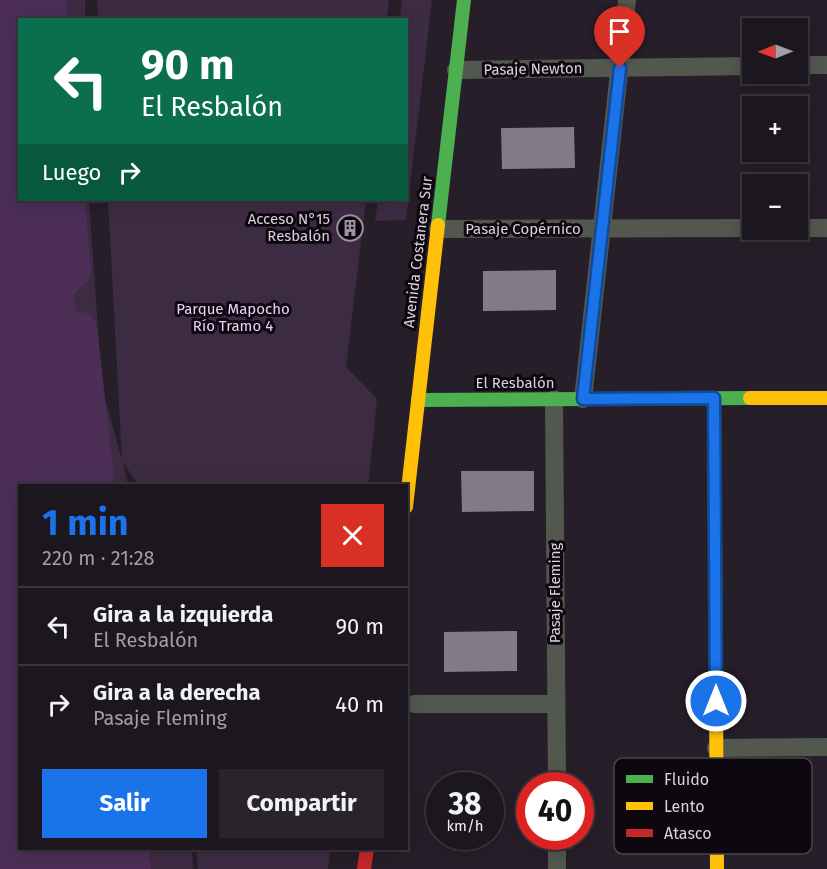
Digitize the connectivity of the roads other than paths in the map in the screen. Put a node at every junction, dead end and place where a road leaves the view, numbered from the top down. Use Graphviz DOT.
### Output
graph roads {
  1 [pos="464,0"];
  2 [pos="627,0"];
  3 [pos="808,65"];
  4 [pos="827,65"];
  5 [pos="742,66"];
  6 [pos="620,68"];
  7 [pos="456,70"];
  8 [pos="742,228"];
  9 [pos="808,228"];
  10 [pos="827,228"];
  11 [pos="438,229"];
  12 [pos="603,229"];
  13 [pos="714,398"];
  14 [pos="827,398"];
  15 [pos="554,399"];
  16 [pos="583,399"];
  17 [pos="418,400"];
  18 [pos="408,489"];
  19 [pos="414,704"];
  20 [pos="556,704"];
  21 [pos="716,747"];
  22 [pos="827,747"];
  23 [pos="716,758"];
  24 [pos="557,772"];
  25 [pos="367,850"];
  26 [pos="557,850"];
  27 [pos="717,854"];
  28 [pos="364,869"];
  29 [pos="557,869"];
  30 [pos="717,869"];
  1 -- 7 [label="street, Avenida Costanera Sur"];
  2 -- 6 [label="street"];
  3 -- 4 [label="street"];
  5 -- 6 [label="street, Pasaje Newton"];
  6 -- 7 [label="street, Pasaje Newton"];
  6 -- 12 [label="street"];
  7 -- 11 [label="street, Avenida Costanera Sur"];
  8 -- 12 [label="street, Pasaje Copérnico"];
  9 -- 10 [label="street"];
  11 -- 12 [label="street, Pasaje Copérnico"];
  11 -- 17 [label="street, Avenida Costanera Sur"];
  12 -- 16 [label="street"];
  13 -- 14 [label="street, El Resbalón"];
  13 -- 16 [label="street, El Resbalón"];
  13 -- 21 [label="street"];
  15 -- 16 [label="street, El Resbalón"];
  15 -- 17 [label="street, El Resbalón"];
  15 -- 20 [label="street, Pasaje Fleming"];
  17 -- 18 [label="street, Avenida Costanera Sur"];
  19 -- 20 [label="street"];
  20 -- 24 [label="street, Pasaje Fleming"];
  21 -- 22 [label="street"];
  21 -- 23 [label="street"];
  25 -- 28 [label="street"];
  26 -- 29 [label="street"];
  27 -- 30 [label="street"];
}
